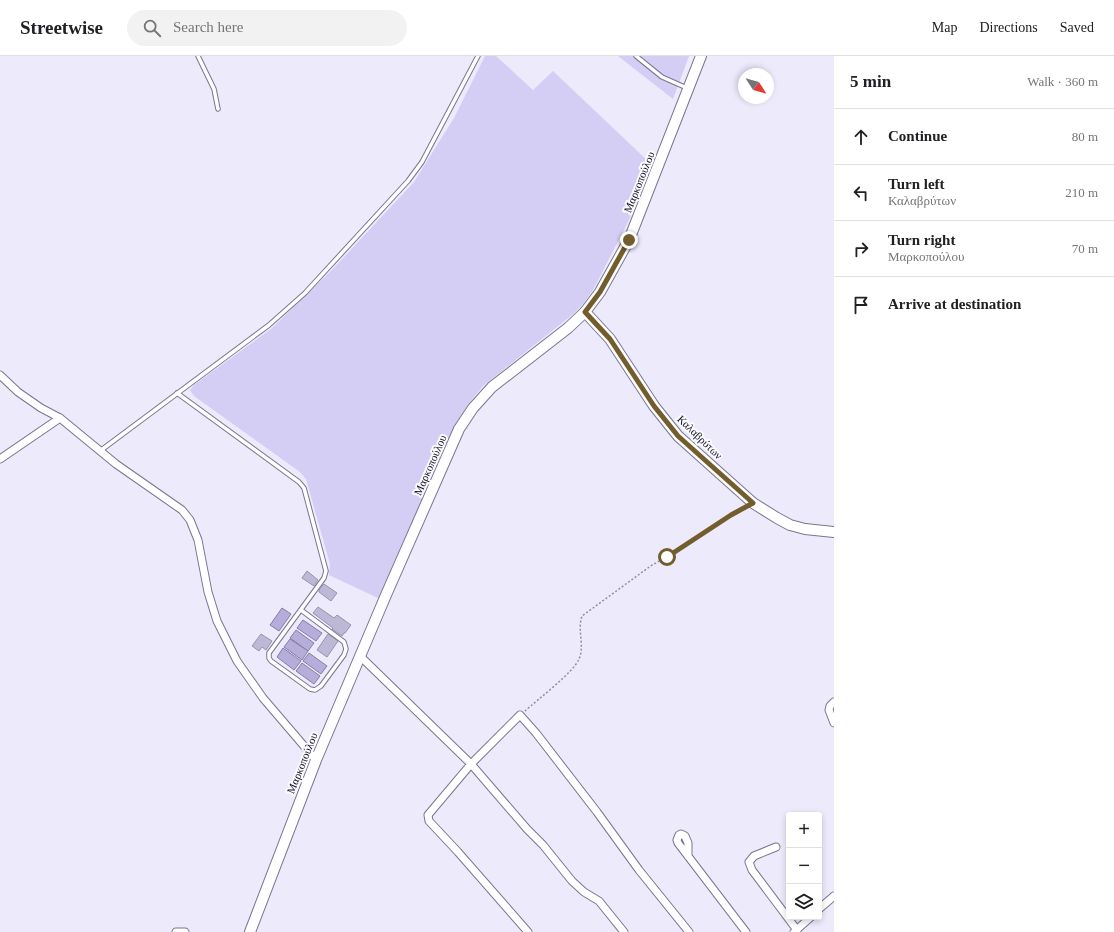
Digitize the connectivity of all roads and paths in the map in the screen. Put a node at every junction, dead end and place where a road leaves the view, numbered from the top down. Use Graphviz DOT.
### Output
graph roads {
  1 [pos="198,56"];
  2 [pos="478,56"];
  3 [pos="636,56"];
  4 [pos="701,56"];
  5 [pos="689,89"];
  6 [pos="218,109"];
  7 [pos="585,312"];
  8 [pos="0,375"];
  9 [pos="177,392"];
  10 [pos="60,418"];
  11 [pos="100,451"];
  12 [pos="0,459"];
  13 [pos="753,503"];
  14 [pos="834,532"];
  15 [pos="301,610"];
  16 [pos="360,656"];
  17 [pos="834,702"];
  18 [pos="520,715"];
  19 [pos="834,723"];
  20 [pos="316,760"];
  21 [pos="471,764"];
  22 [pos="776,847"];
  23 [pos="688,856"];
  24 [pos="834,896"];
  25 [pos="822,906"];
  26 [pos="808,920"];
  27 [pos="795,931"];
  28 [pos="176,932"];
  29 [pos="185,932"];
  30 [pos="250,932"];
  31 [pos="528,932"];
  32 [pos="624,932"];
  33 [pos="689,932"];
  34 [pos="746,932"];
  1 -- 6 [label="lane"];
  2 -- 9 [label="lane"];
  3 -- 5 [label="lane"];
  4 -- 5 [label="street, Μαρκοπούλου"];
  5 -- 7 [label="street, Μαρκοπούλου"];
  7 -- 13 [label="street, Καλαβρύτων"];
  7 -- 16 [label="street, Μαρκοπούλου"];
  8 -- 10 [label="street"];
  9 -- 11 [label="lane"];
  9 -- 15 [label="lane"];
  10 -- 11 [label="street"];
  10 -- 12 [label="street"];
  11 -- 20 [label="street"];
  13 -- 14 [label="street, Καλαβρύτων"];
  13 -- 18 [label="path"];
  15 -- 15 [label="lane"];
  16 -- 20 [label="street, Μαρκοπούλου"];
  16 -- 21 [label="street"];
  17 -- 19 [label="street"];
  18 -- 21 [label="street"];
  18 -- 33 [label="street"];
  20 -- 30 [label="street, Μαρκοπούλου"];
  21 -- 31 [label="street"];
  21 -- 32 [label="street"];
  22 -- 27 [label="street"];
  23 -- 34 [label="street"];
  24 -- 25 [label="street"];
  26 -- 27 [label="street"];
  28 -- 29 [label="street"];
}
